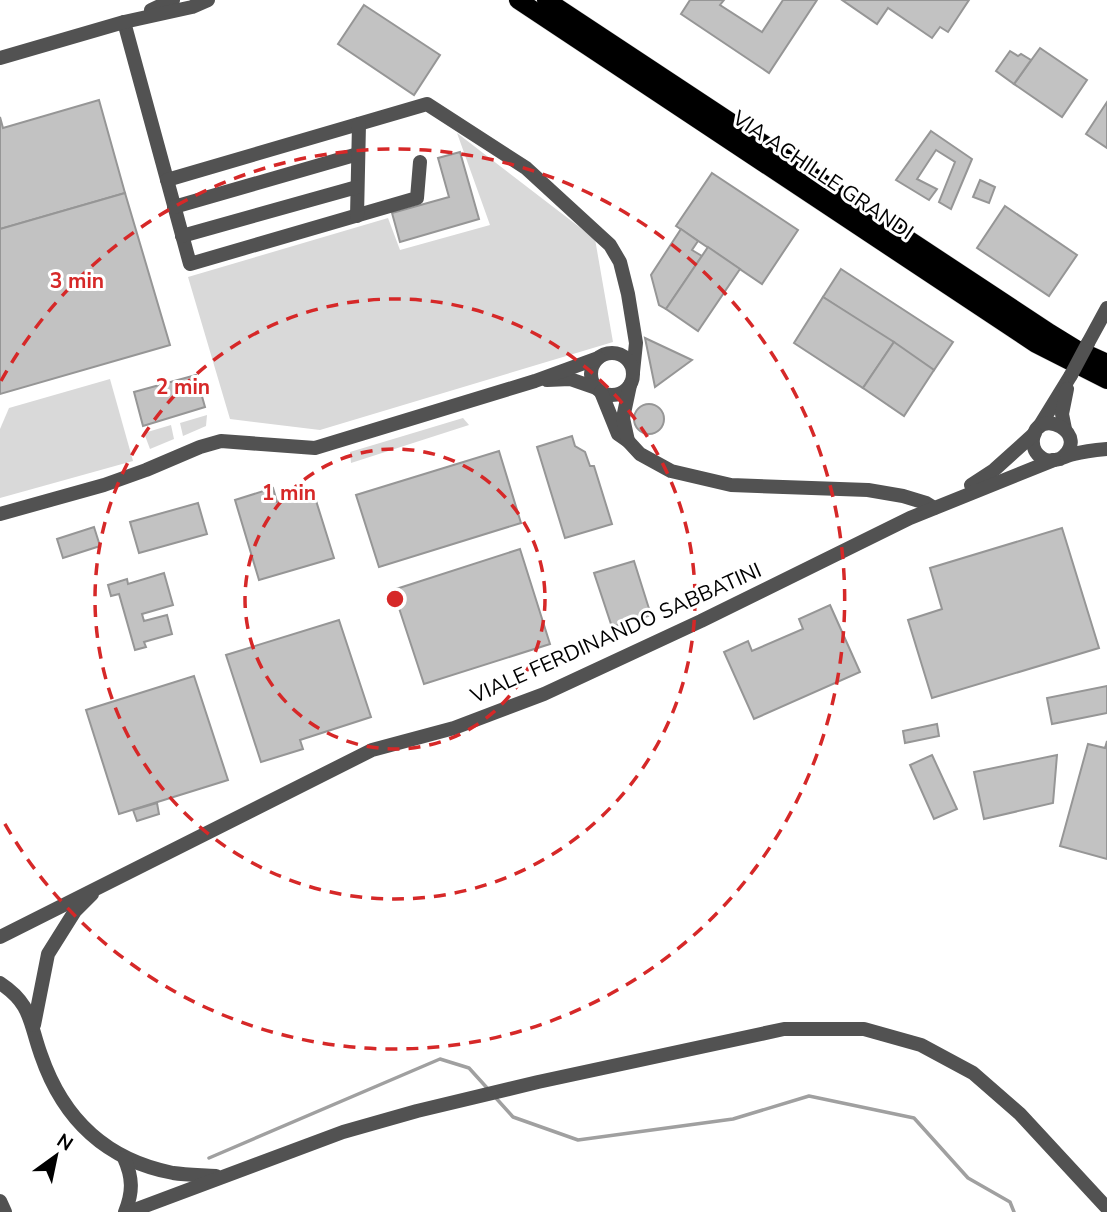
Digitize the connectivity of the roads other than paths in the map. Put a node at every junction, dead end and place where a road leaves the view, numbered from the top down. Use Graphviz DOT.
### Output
graph roads {
  1 [pos="173,0"];
  2 [pos="208,0"];
  3 [pos="517,0"];
  4 [pos="546,0"];
  5 [pos="124,22"];
  6 [pos="0,58"];
  7 [pos="359,124"];
  8 [pos="358,154"];
  9 [pos="420,162"];
  10 [pos="167,180"];
  11 [pos="358,187"];
  12 [pos="174,207"];
  13 [pos="356,216"];
  14 [pos="183,236"];
  15 [pos="1107,308"];
  16 [pos="632,321"];
  17 [pos="613,353"];
  18 [pos="598,358"];
  19 [pos="1107,363"];
  20 [pos="1071,375"];
  21 [pos="632,379"];
  22 [pos="1107,380"];
  23 [pos="535,381"];
  24 [pos="599,390"];
  25 [pos="1036,431"];
  26 [pos="1067,431"];
  27 [pos="628,441"];
  28 [pos="1101,449"];
  29 [pos="1057,460"];
  30 [pos="939,506"];
  31 [pos="0,514"];
  32 [pos="100,886"];
  33 [pos="0,937"];
  34 [pos="0,983"];
  35 [pos="34,1027"];
  36 [pos="124,1158"];
  37 [pos="222,1177"];
  38 [pos="0,1201"];
  39 [pos="1107,1208"];
  40 [pos="5,1212"];
  41 [pos="127,1212"];
  1 -- 5 [label="street"];
  2 -- 5 [label="street"];
  3 -- 22 [label="main road, VIA ACHILLE GRANDI"];
  4 -- 19 [label="main road, VIA ACHILLE GRANDI"];
  5 -- 6 [label="street"];
  5 -- 10 [label="street"];
  7 -- 8 [label="street"];
  7 -- 10 [label="street"];
  7 -- 16 [label="street"];
  8 -- 11 [label="street"];
  8 -- 12 [label="street"];
  9 -- 13 [label="street"];
  10 -- 12 [label="street"];
  11 -- 13 [label="street"];
  11 -- 14 [label="street"];
  12 -- 14 [label="street"];
  13 -- 14 [label="street"];
  15 -- 20 [label="street, bridge"];
  16 -- 17 [label="street"];
  16 -- 21 [label="street"];
  17 -- 18 [label="street"];
  17 -- 21 [label="street"];
  18 -- 23 [label="street"];
  18 -- 24 [label="street"];
  20 -- 25 [label="street"];
  20 -- 26 [label="street"];
  21 -- 24 [label="street"];
  21 -- 27 [label="street"];
  23 -- 24 [label="street"];
  23 -- 31 [label="street"];
  24 -- 27 [label="street"];
  25 -- 26 [label="street"];
  25 -- 29 [label="street"];
  25 -- 30 [label="street"];
  26 -- 28 [label="street"];
  26 -- 29 [label="street"];
  27 -- 30 [label="street"];
  28 -- 29 [label="street"];
  29 -- 30 [label="street"];
  30 -- 32 [label="street, VIALE FERDINANDO SABBATINI"];
  32 -- 33 [label="street, VIALE FERDINANDO SABBATINI"];
  32 -- 35 [label="street"];
  34 -- 35 [label="street"];
  35 -- 36 [label="street"];
  36 -- 37 [label="street"];
  36 -- 41 [label="street"];
  37 -- 39 [label="street"];
  37 -- 41 [label="street"];
  38 -- 40 [label="street"];
}
